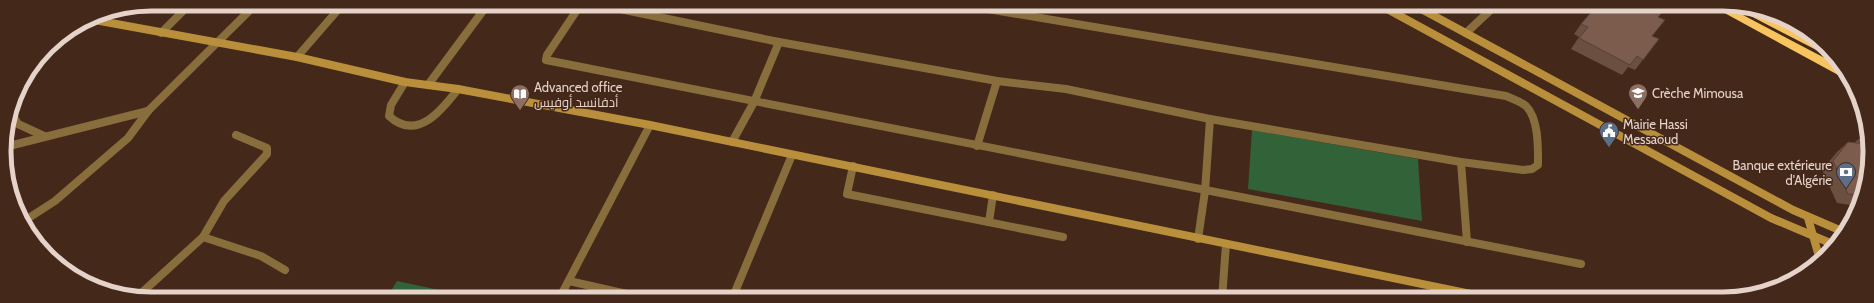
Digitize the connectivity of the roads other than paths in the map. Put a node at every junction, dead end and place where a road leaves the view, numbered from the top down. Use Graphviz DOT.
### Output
graph roads {
  1 [pos="183,11"];
  2 [pos="249,11"];
  3 [pos="337,11"];
  4 [pos="483,11"];
  5 [pos="576,11"];
  6 [pos="630,11"];
  7 [pos="1000,11"];
  8 [pos="1391,11"];
  9 [pos="1425,11"];
  10 [pos="1490,11"];
  11 [pos="1726,11"];
  12 [pos="1761,17"];
  13 [pos="100,21"];
  14 [pos="161,33"];
  15 [pos="1466,33"];
  16 [pos="779,42"];
  17 [pos="1810,42"];
  18 [pos="217,44"];
  19 [pos="297,57"];
  20 [pos="1836,69"];
  21 [pos="997,81"];
  22 [pos="405,82"];
  23 [pos="428,85"];
  24 [pos="458,90"];
  25 [pos="754,102"];
  26 [pos="148,111"];
  27 [pos="15,119"];
  28 [pos="1210,119"];
  29 [pos="650,126"];
  30 [pos="236,135"];
  31 [pos="44,136"];
  32 [pos="732,142"];
  33 [pos="11,145"];
  34 [pos="977,146"];
  35 [pos="792,155"];
  36 [pos="1461,162"];
  37 [pos="853,166"];
  38 [pos="1205,191"];
  39 [pos="993,195"];
  40 [pos="1808,218"];
  41 [pos="28,219"];
  42 [pos="989,222"];
  43 [pos="1839,230"];
  44 [pos="203,237"];
  45 [pos="1063,237"];
  46 [pos="1815,237"];
  47 [pos="1198,239"];
  48 [pos="1467,242"];
  49 [pos="1829,243"];
  50 [pos="1226,244"];
  51 [pos="1819,254"];
  52 [pos="1581,264"];
  53 [pos="285,270"];
  54 [pos="569,281"];
  55 [pos="143,292"];
  56 [pos="563,292"];
  57 [pos="617,292"];
  58 [pos="735,292"];
  59 [pos="1223,292"];
  60 [pos="1461,292"];
  1 -- 14 [label="street"];
  2 -- 18 [label="street"];
  3 -- 19 [label="street"];
  4 -- 23 [label="street"];
  5 -- 25 [label="street"];
  6 -- 16 [label="street"];
  7 -- 36 [label="street"];
  8 -- 46 [label="street"];
  9 -- 15 [label="street"];
  10 -- 15 [label="street"];
  11 -- 20 [label="highway"];
  12 -- 17 [label="highway"];
  13 -- 14 [label="street"];
  14 -- 18 [label="street"];
  15 -- 40 [label="street"];
  16 -- 21 [label="street"];
  16 -- 25 [label="street"];
  18 -- 19 [label="street"];
  18 -- 26 [label="street"];
  19 -- 22 [label="street"];
  21 -- 28 [label="street"];
  21 -- 34 [label="street"];
  22 -- 23 [label="street"];
  22 -- 24 [label="street"];
  23 -- 24 [label="street"];
  24 -- 29 [label="street"];
  25 -- 32 [label="street"];
  25 -- 34 [label="street"];
  26 -- 31 [label="street"];
  26 -- 41 [label="street"];
  27 -- 31 [label="street"];
  28 -- 36 [label="street"];
  28 -- 38 [label="street"];
  29 -- 32 [label="street"];
  29 -- 54 [label="street"];
  30 -- 44 [label="street"];
  31 -- 33 [label="street"];
  32 -- 35 [label="street"];
  34 -- 38 [label="street"];
  35 -- 37 [label="street"];
  35 -- 58 [label="street"];
  36 -- 48 [label="street"];
  37 -- 39 [label="street"];
  37 -- 42 [label="street"];
  38 -- 47 [label="street"];
  38 -- 48 [label="street"];
  39 -- 42 [label="street"];
  39 -- 47 [label="street"];
  40 -- 43 [label="street"];
  40 -- 46 [label="street"];
  42 -- 45 [label="street"];
  44 -- 53 [label="street"];
  44 -- 55 [label="street"];
  46 -- 49 [label="street"];
  46 -- 51 [label="street"];
  47 -- 50 [label="street"];
  48 -- 52 [label="street"];
  50 -- 59 [label="street"];
  50 -- 60 [label="street"];
  54 -- 56 [label="street"];
  54 -- 57 [label="street"];
}
